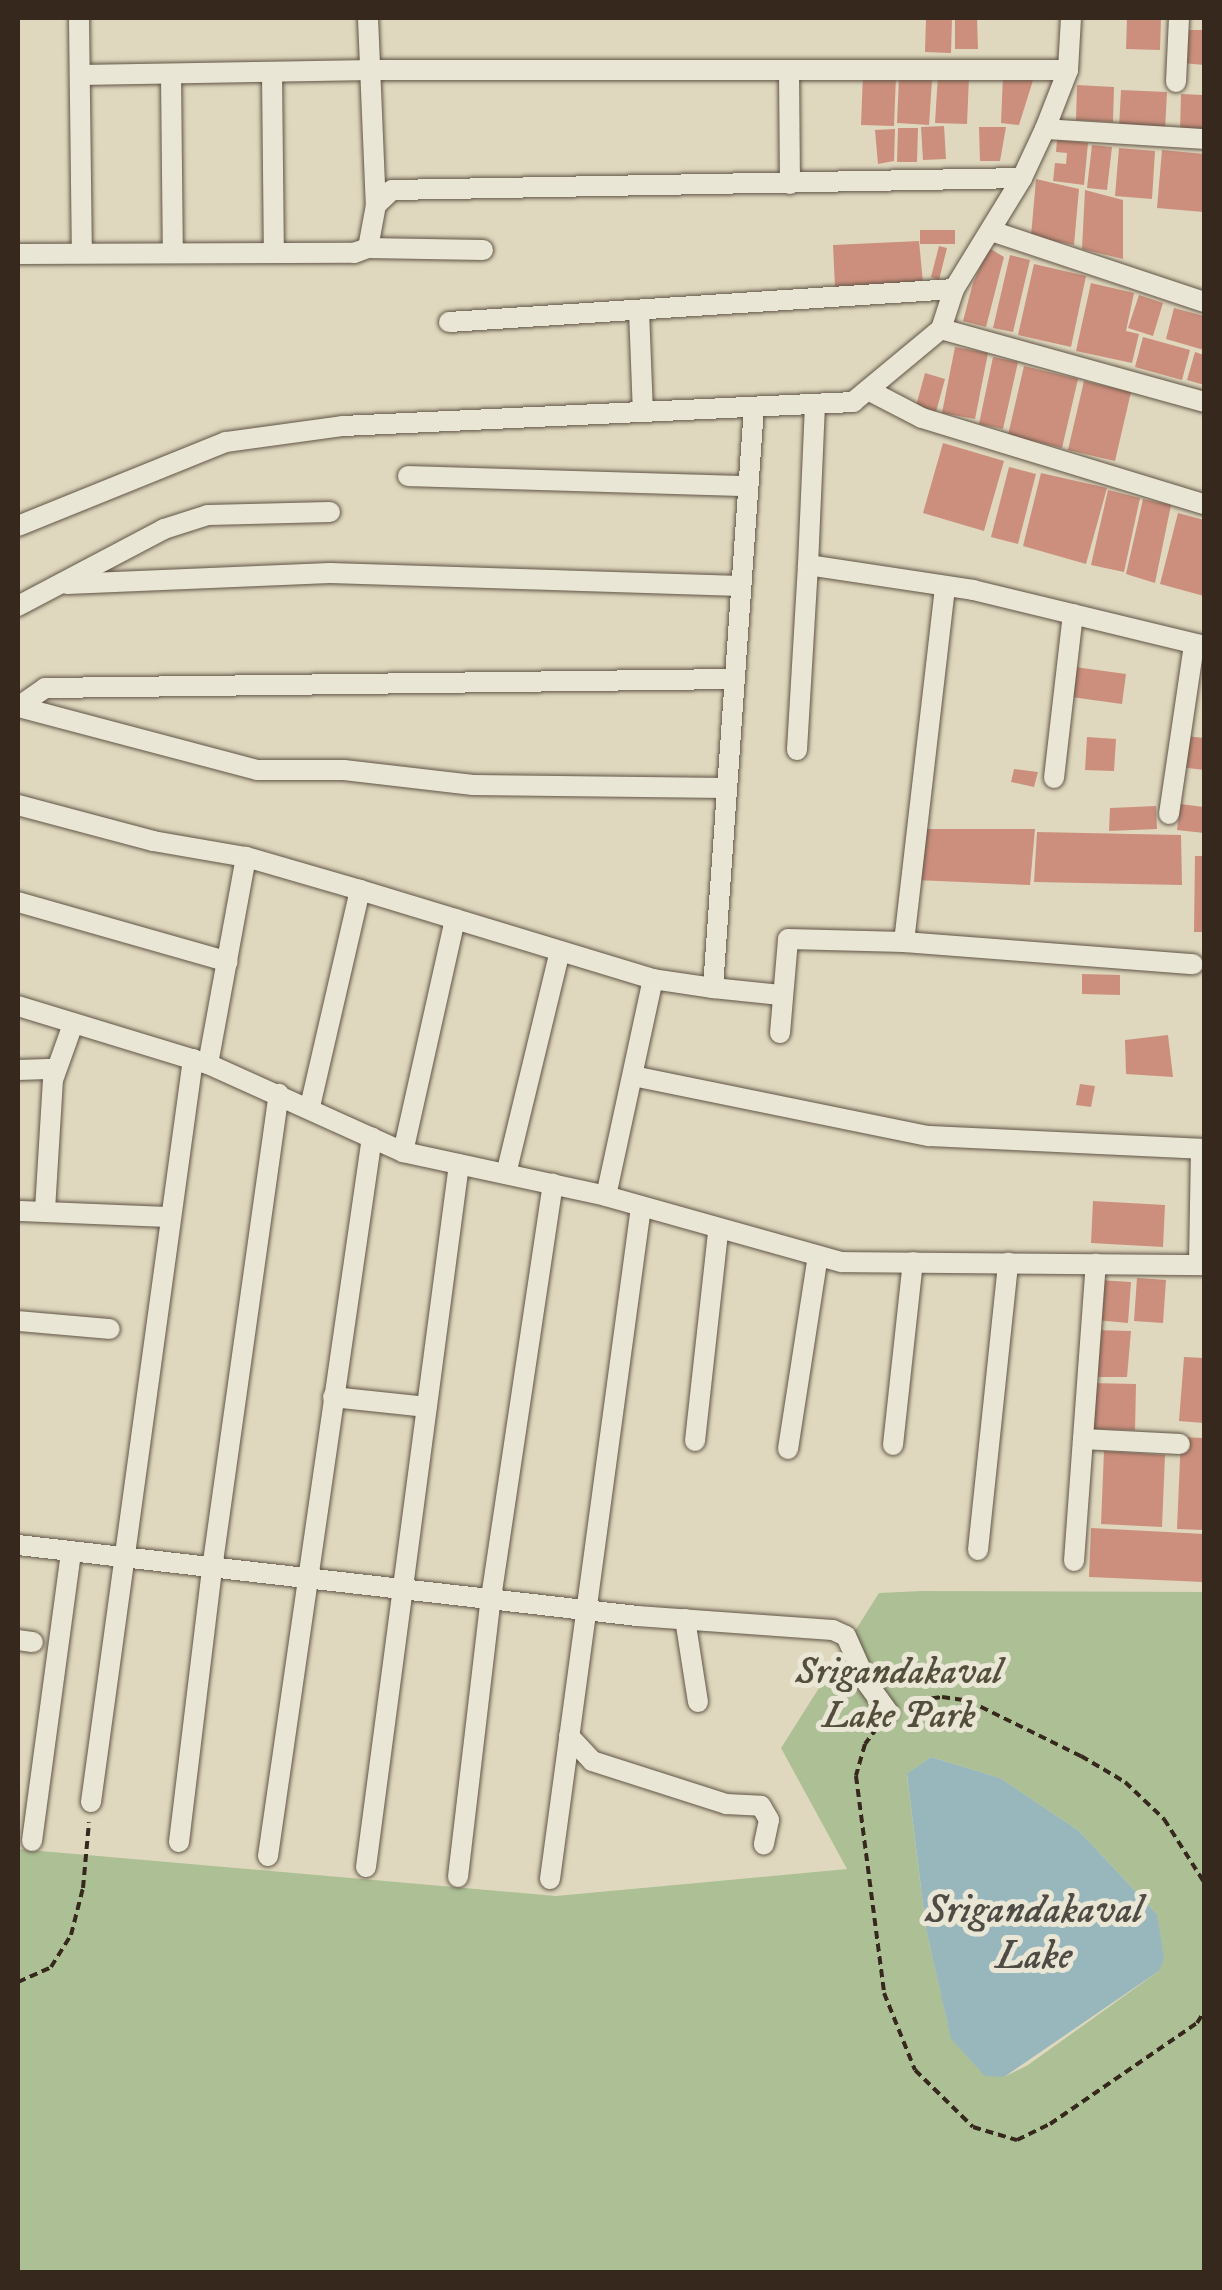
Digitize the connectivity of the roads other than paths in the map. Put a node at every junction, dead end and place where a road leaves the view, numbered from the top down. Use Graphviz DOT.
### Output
graph roads {
  1 [pos="79,18"];
  2 [pos="368,18"];
  3 [pos="1071,18"];
  4 [pos="1178,18"];
  5 [pos="372,70"];
  6 [pos="789,70"];
  7 [pos="1068,70"];
  8 [pos="272,72"];
  9 [pos="80,75"];
  10 [pos="171,75"];
  11 [pos="1176,82"];
  12 [pos="1045,128"];
  13 [pos="1204,139"];
  14 [pos="1022,178"];
  15 [pos="790,184"];
  16 [pos="376,205"];
  17 [pos="991,231"];
  18 [pos="368,248"];
  19 [pos="483,250"];
  20 [pos="274,253"];
  21 [pos="18,254"];
  22 [pos="82,254"];
  23 [pos="173,254"];
  24 [pos="954,289"];
  25 [pos="1204,302"];
  26 [pos="640,310"];
  27 [pos="449,322"];
  28 [pos="941,329"];
  29 [pos="868,390"];
  30 [pos="1204,402"];
  31 [pos="815,404"];
  32 [pos="754,407"];
  33 [pos="643,412"];
  34 [pos="408,476"];
  35 [pos="748,486"];
  36 [pos="1204,504"];
  37 [pos="330,512"];
  38 [pos="18,526"];
  39 [pos="808,564"];
  40 [pos="66,584"];
  41 [pos="741,586"];
  42 [pos="945,586"];
  43 [pos="18,606"];
  44 [pos="1072,614"];
  45 [pos="1199,645"];
  46 [pos="734,680"];
  47 [pos="18,707"];
  48 [pos="796,750"];
  49 [pos="1054,778"];
  50 [pos="726,788"];
  51 [pos="18,804"];
  52 [pos="1169,814"];
  53 [pos="246,857"];
  54 [pos="360,890"];
  55 [pos="18,902"];
  56 [pos="455,919"];
  57 [pos="904,942"];
  58 [pos="560,951"];
  59 [pos="228,962"];
  60 [pos="1194,964"];
  61 [pos="652,980"];
  62 [pos="713,988"];
  63 [pos="777,995"];
  64 [pos="18,1006"];
  65 [pos="73,1024"];
  66 [pos="780,1033"];
  67 [pos="200,1062"];
  68 [pos="18,1070"];
  69 [pos="55,1070"];
  70 [pos="633,1076"];
  71 [pos="280,1094"];
  72 [pos="310,1107"];
  73 [pos="372,1138"];
  74 [pos="403,1152"];
  75 [pos="458,1164"];
  76 [pos="506,1174"];
  77 [pos="553,1184"];
  78 [pos="606,1196"];
  79 [pos="641,1207"];
  80 [pos="45,1210"];
  81 [pos="18,1211"];
  82 [pos="170,1218"];
  83 [pos="718,1230"];
  84 [pos="818,1256"];
  85 [pos="913,1262"];
  86 [pos="1008,1263"];
  87 [pos="1096,1264"];
  88 [pos="1202,1265"];
  89 [pos="18,1321"];
  90 [pos="110,1329"];
  91 [pos="333,1397"];
  92 [pos="426,1407"];
  93 [pos="1083,1439"];
  94 [pos="695,1441"];
  95 [pos="1180,1444"];
  96 [pos="893,1445"];
  97 [pos="788,1450"];
  98 [pos="18,1545"];
  99 [pos="978,1550"];
  100 [pos="71,1552"];
  101 [pos="124,1560"];
  102 [pos="1074,1560"];
  103 [pos="212,1569"];
  104 [pos="306,1578"];
  105 [pos="402,1588"];
  106 [pos="490,1598"];
  107 [pos="586,1610"];
  108 [pos="685,1620"];
  109 [pos="698,1702"];
  110 [pos="888,1712"];
  111 [pos="570,1736"];
  112 [pos="91,1802"];
  113 [pos="32,1842"];
  114 [pos="180,1842"];
  115 [pos="764,1844"];
  116 [pos="268,1856"];
  117 [pos="366,1867"];
  118 [pos="458,1877"];
  119 [pos="550,1879"];
  1 -- 9 [label="street"];
  2 -- 5 [label="street"];
  3 -- 7 [label="street"];
  4 -- 11 [label="street"];
  5 -- 6 [label="street"];
  5 -- 8 [label="street"];
  5 -- 16 [label="street"];
  6 -- 7 [label="street"];
  6 -- 15 [label="street"];
  7 -- 12 [label="street"];
  8 -- 10 [label="street"];
  8 -- 20 [label="street"];
  9 -- 10 [label="street"];
  9 -- 22 [label="street"];
  10 -- 23 [label="street"];
  12 -- 13 [label="street"];
  12 -- 14 [label="street"];
  14 -- 15 [label="street"];
  14 -- 17 [label="street"];
  15 -- 16 [label="street"];
  16 -- 18 [label="street"];
  17 -- 24 [label="street"];
  17 -- 25 [label="street"];
  18 -- 19 [label="street"];
  18 -- 20 [label="street"];
  20 -- 23 [label="street"];
  21 -- 22 [label="street"];
  22 -- 23 [label="street"];
  24 -- 26 [label="street"];
  24 -- 28 [label="street"];
  26 -- 27 [label="street"];
  26 -- 33 [label="street"];
  28 -- 29 [label="street"];
  28 -- 30 [label="street"];
  29 -- 31 [label="street"];
  29 -- 36 [label="street"];
  31 -- 32 [label="street"];
  31 -- 39 [label="street"];
  32 -- 33 [label="street"];
  32 -- 35 [label="street"];
  33 -- 38 [label="street"];
  34 -- 35 [label="street"];
  35 -- 41 [label="street"];
  37 -- 40 [label="street"];
  39 -- 42 [label="street"];
  39 -- 48 [label="street"];
  40 -- 41 [label="street"];
  40 -- 43 [label="street"];
  41 -- 46 [label="street"];
  42 -- 44 [label="street"];
  42 -- 57 [label="street"];
  44 -- 45 [label="street"];
  44 -- 49 [label="street"];
  45 -- 52 [label="street"];
  46 -- 47 [label="street"];
  46 -- 50 [label="street"];
  47 -- 50 [label="street"];
  50 -- 62 [label="street"];
  51 -- 53 [label="street"];
  53 -- 54 [label="street"];
  53 -- 59 [label="street"];
  54 -- 56 [label="street"];
  54 -- 72 [label="street"];
  55 -- 59 [label="street"];
  56 -- 58 [label="street"];
  56 -- 74 [label="street"];
  57 -- 60 [label="street"];
  57 -- 63 [label="street"];
  58 -- 61 [label="street"];
  58 -- 76 [label="street"];
  59 -- 67 [label="street"];
  61 -- 62 [label="street"];
  61 -- 70 [label="street"];
  62 -- 63 [label="street"];
  63 -- 66 [label="street"];
  64 -- 65 [label="street"];
  65 -- 67 [label="street"];
  65 -- 69 [label="street"];
  67 -- 71 [label="street"];
  67 -- 82 [label="street"];
  68 -- 69 [label="street"];
  69 -- 80 [label="street"];
  70 -- 78 [label="street"];
  70 -- 88 [label="street"];
  71 -- 72 [label="street"];
  71 -- 103 [label="street"];
  72 -- 73 [label="street"];
  73 -- 74 [label="street"];
  73 -- 91 [label="street"];
  74 -- 75 [label="street"];
  75 -- 76 [label="street"];
  75 -- 92 [label="street"];
  76 -- 77 [label="street"];
  77 -- 78 [label="street"];
  77 -- 106 [label="street"];
  78 -- 79 [label="street"];
  79 -- 83 [label="street"];
  79 -- 107 [label="street"];
  80 -- 81 [label="street"];
  80 -- 82 [label="street"];
  82 -- 101 [label="street"];
  83 -- 84 [label="street"];
  83 -- 94 [label="street"];
  84 -- 85 [label="street"];
  84 -- 97 [label="street"];
  85 -- 86 [label="street"];
  85 -- 96 [label="street"];
  86 -- 87 [label="street"];
  86 -- 99 [label="street"];
  87 -- 88 [label="street"];
  87 -- 93 [label="street"];
  89 -- 90 [label="street"];
  91 -- 92 [label="street"];
  91 -- 104 [label="street"];
  92 -- 105 [label="street"];
  93 -- 95 [label="street"];
  93 -- 102 [label="street"];
  98 -- 100 [label="street"];
  100 -- 101 [label="street"];
  100 -- 113 [label="street"];
  101 -- 103 [label="street"];
  101 -- 112 [label="street"];
  103 -- 104 [label="street"];
  103 -- 114 [label="street"];
  104 -- 105 [label="street"];
  104 -- 116 [label="street"];
  105 -- 106 [label="street"];
  105 -- 117 [label="street"];
  106 -- 107 [label="street"];
  106 -- 118 [label="street"];
  107 -- 108 [label="street"];
  107 -- 111 [label="street"];
  108 -- 109 [label="street"];
  108 -- 110 [label="street"];
  111 -- 115 [label="street"];
  111 -- 119 [label="street"];
}
